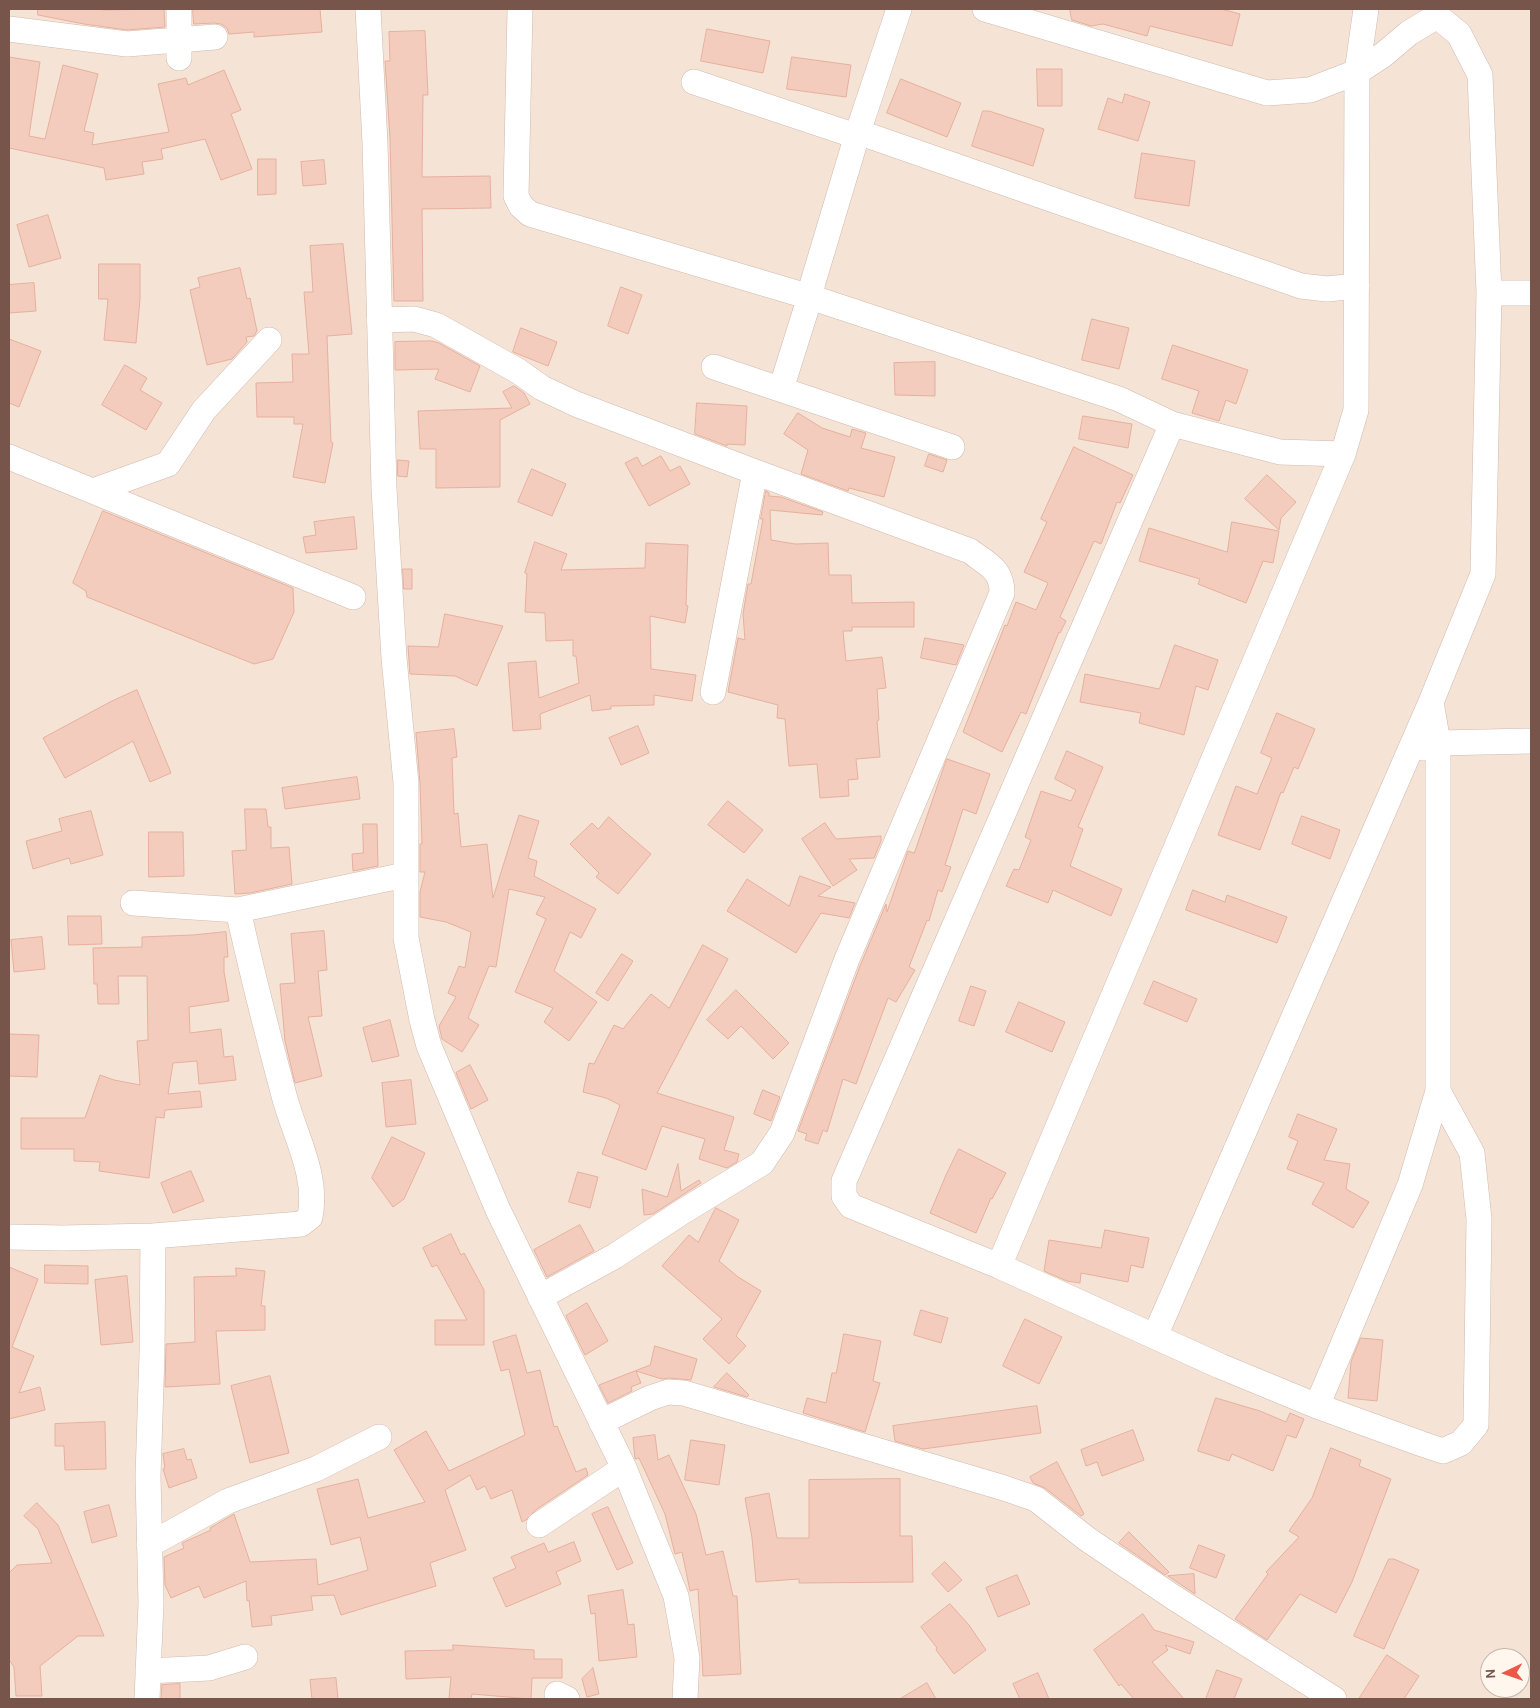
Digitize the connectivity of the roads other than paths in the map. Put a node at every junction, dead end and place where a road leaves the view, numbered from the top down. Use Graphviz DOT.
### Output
graph roads {
  1 [pos="179,9"];
  2 [pos="368,9"];
  3 [pos="520,9"];
  4 [pos="899,9"];
  5 [pos="986,9"];
  6 [pos="1366,9"];
  7 [pos="1438,12"];
  8 [pos="9,29"];
  9 [pos="215,37"];
  10 [pos="178,49"];
  11 [pos="1357,72"];
  12 [pos="694,82"];
  13 [pos="857,134"];
  14 [pos="1357,286"];
  15 [pos="1489,293"];
  16 [pos="1531,293"];
  17 [pos="810,297"];
  18 [pos="379,320"];
  19 [pos="269,340"];
  20 [pos="714,367"];
  21 [pos="781,390"];
  22 [pos="1172,424"];
  23 [pos="952,448"];
  24 [pos="1343,454"];
  25 [pos="9,457"];
  26 [pos="755,472"];
  27 [pos="93,491"];
  28 [pos="353,597"];
  29 [pos="712,692"];
  30 [pos="1431,702"];
  31 [pos="1531,741"];
  32 [pos="1438,743"];
  33 [pos="1410,752"];
  34 [pos="405,875"];
  35 [pos="133,903"];
  36 [pos="238,910"];
  37 [pos="1438,1091"];
  38 [pos="152,1236"];
  39 [pos="9,1237"];
  40 [pos="999,1266"];
  41 [pos="540,1298"];
  42 [pos="1155,1336"];
  43 [pos="1317,1406"];
  44 [pos="601,1422"];
  45 [pos="379,1437"];
  46 [pos="624,1468"];
  47 [pos="539,1525"];
  48 [pos="149,1545"];
  49 [pos="245,1657"];
  50 [pos="148,1671"];
  51 [pos="147,1699"];
  52 [pos="685,1699"];
  53 [pos="1334,1699"];
  1 -- 10 [label="street"];
  2 -- 18 [label="street"];
  3 -- 17 [label="street"];
  4 -- 13 [label="street"];
  5 -- 11 [label="street"];
  6 -- 11 [label="street"];
  7 -- 11 [label="street"];
  7 -- 15 [label="street"];
  8 -- 10 [label="street"];
  9 -- 10 [label="street"];
  11 -- 14 [label="street"];
  12 -- 13 [label="street"];
  13 -- 14 [label="street"];
  13 -- 17 [label="street"];
  14 -- 24 [label="street"];
  15 -- 16 [label="street"];
  15 -- 30 [label="street"];
  17 -- 21 [label="street"];
  17 -- 22 [label="street"];
  18 -- 26 [label="street"];
  18 -- 34 [label="street"];
  19 -- 27 [label="street"];
  20 -- 21 [label="street"];
  21 -- 23 [label="street"];
  22 -- 24 [label="street"];
  22 -- 40 [label="street"];
  24 -- 40 [label="street"];
  25 -- 27 [label="street"];
  26 -- 29 [label="street"];
  26 -- 41 [label="street"];
  27 -- 28 [label="street"];
  30 -- 32 [label="street"];
  30 -- 33 [label="street"];
  31 -- 32 [label="street"];
  32 -- 33 [label="street"];
  32 -- 37 [label="street"];
  33 -- 42 [label="street"];
  34 -- 36 [label="street"];
  34 -- 41 [label="street"];
  35 -- 36 [label="street"];
  36 -- 38 [label="street"];
  37 -- 43 [label="street"];
  37 -- 43 [label="street"];
  38 -- 39 [label="street"];
  38 -- 48 [label="street"];
  40 -- 42 [label="street"];
  41 -- 44 [label="street"];
  42 -- 43 [label="street"];
  44 -- 46 [label="street"];
  44 -- 53 [label="street"];
  45 -- 48 [label="street"];
  46 -- 47 [label="street"];
  46 -- 52 [label="street"];
  48 -- 50 [label="street"];
  49 -- 50 [label="street"];
  50 -- 51 [label="street"];
}
